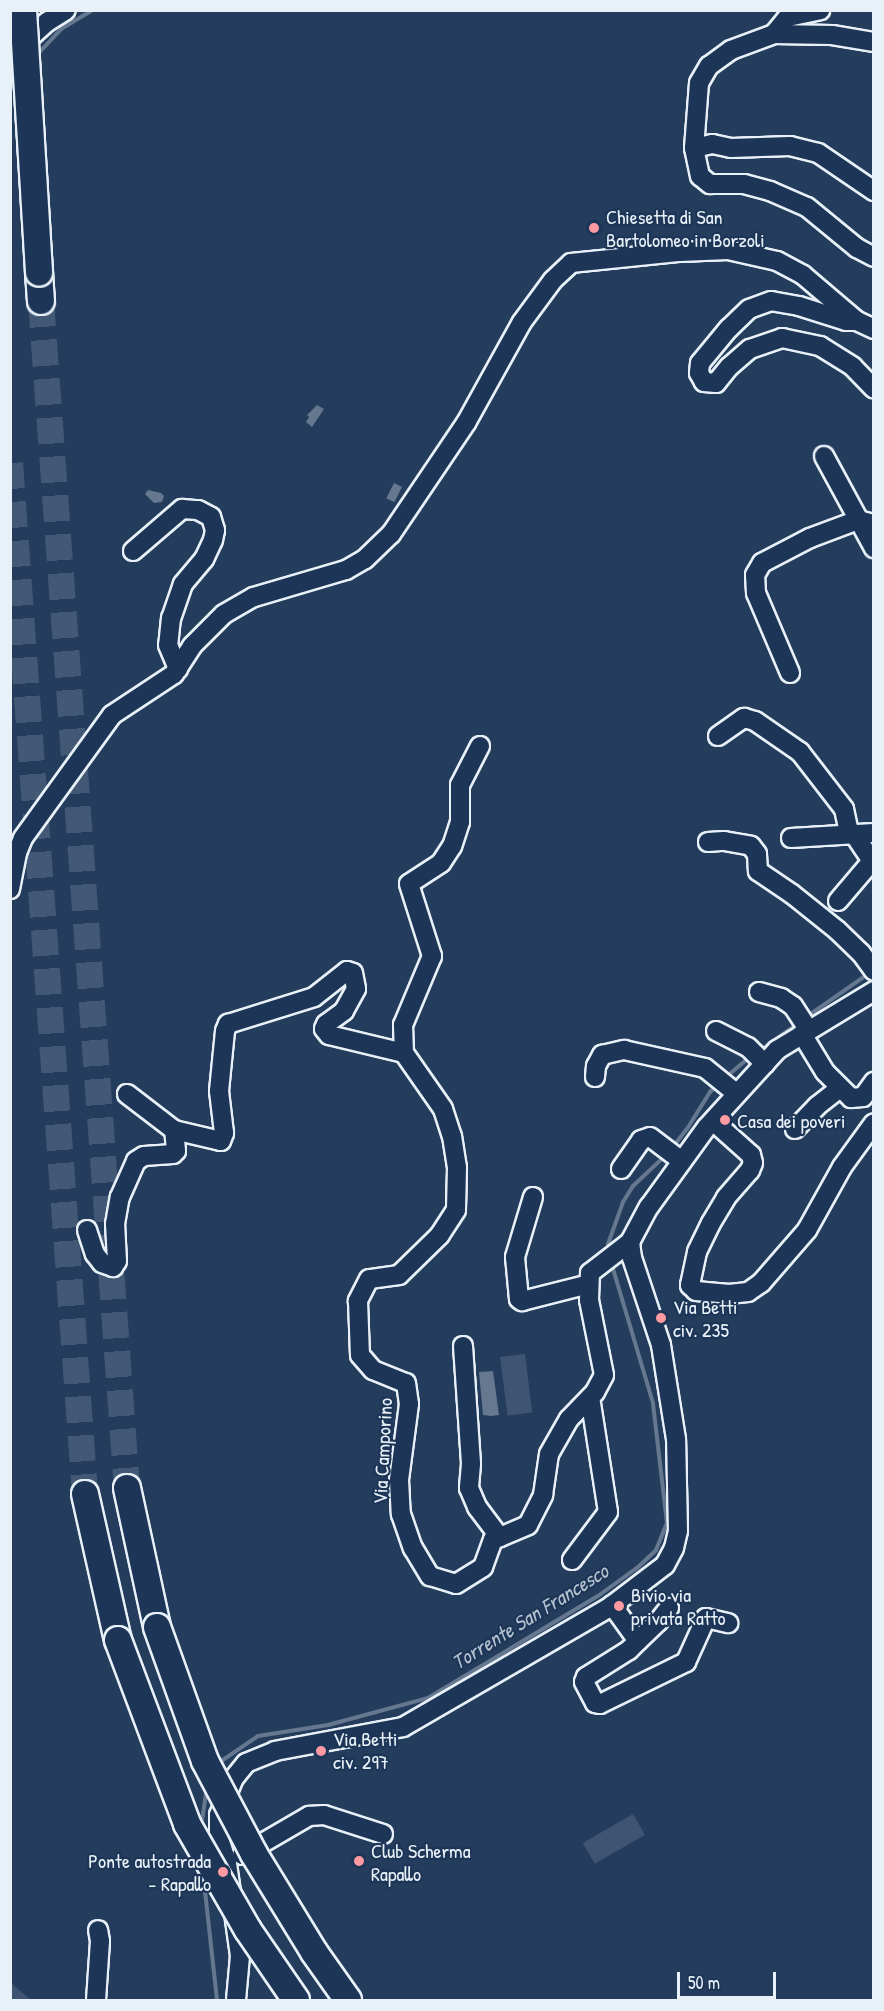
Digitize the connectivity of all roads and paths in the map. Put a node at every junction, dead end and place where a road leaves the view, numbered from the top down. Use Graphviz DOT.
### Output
graph roads {
  1 [pos="23,10"];
  2 [pos="66,10"];
  3 [pos="820,10"];
  4 [pos="774,34"];
  5 [pos="873,42"];
  6 [pos="10,56"];
  7 [pos="694,148"];
  8 [pos="873,191"];
  9 [pos="873,257"];
  10 [pos="41,301"];
  11 [pos="865,325"];
  12 [pos="873,389"];
  13 [pos="824,456"];
  14 [pos="866,522"];
  15 [pos="873,548"];
  16 [pos="132,551"];
  17 [pos="178,669"];
  18 [pos="790,673"];
  19 [pos="718,736"];
  20 [pos="480,746"];
  21 [pos="851,833"];
  22 [pos="873,833"];
  23 [pos="791,838"];
  24 [pos="708,842"];
  25 [pos="10,889"];
  26 [pos="838,901"];
  27 [pos="873,971"];
  28 [pos="873,991"];
  29 [pos="759,992"];
  30 [pos="804,1028"];
  31 [pos="716,1030"];
  32 [pos="404,1053"];
  33 [pos="758,1057"];
  34 [pos="595,1077"];
  35 [pos="873,1082"];
  36 [pos="839,1089"];
  37 [pos="734,1091"];
  38 [pos="127,1094"];
  39 [pos="713,1120"];
  40 [pos="873,1123"];
  41 [pos="795,1129"];
  42 [pos="174,1130"];
  43 [pos="679,1159"];
  44 [pos="621,1169"];
  45 [pos="534,1197"];
  46 [pos="87,1230"];
  47 [pos="627,1245"];
  48 [pos="589,1278"];
  49 [pos="463,1346"];
  50 [pos="590,1397"];
  51 [pos="127,1488"];
  52 [pos="85,1494"];
  53 [pos="500,1537"];
  54 [pos="572,1560"];
  55 [pos="612,1605"];
  56 [pos="669,1608"];
  57 [pos="728,1623"];
  58 [pos="638,1641"];
  59 [pos="383,1834"];
  60 [pos="227,1863"];
  61 [pos="98,1930"];
  62 [pos="96,2001"];
  63 [pos="236,2001"];
  64 [pos="296,2001"];
  65 [pos="348,2001"];
  1 -- 10 [label="highway, bridge"];
  2 -- 6 [label="street"];
  3 -- 4 [label="street"];
  4 -- 5 [label="street"];
  4 -- 7 [label="street"];
  7 -- 8 [label="street"];
  7 -- 9 [label="street"];
  11 -- 12 [label="street"];
  11 -- 17 [label="street"];
  13 -- 14 [label="street"];
  14 -- 15 [label="street"];
  14 -- 18 [label="street"];
  16 -- 17 [label="street"];
  17 -- 25 [label="street"];
  19 -- 21 [label="street"];
  20 -- 32 [label="street"];
  21 -- 22 [label="street"];
  21 -- 23 [label="street"];
  21 -- 26 [label="street"];
  24 -- 27 [label="street"];
  28 -- 30 [label="street"];
  29 -- 30 [label="street"];
  30 -- 33 [label="street"];
  30 -- 36 [label="street"];
  31 -- 33 [label="street"];
  32 -- 42 [label="street"];
  32 -- 53 [label="street, Via Camporino"];
  33 -- 37 [label="street"];
  34 -- 37 [label="street"];
  35 -- 36 [label="street"];
  36 -- 41 [label="street"];
  37 -- 39 [label="street"];
  38 -- 42 [label="street"];
  39 -- 40 [label="street"];
  39 -- 43 [label="street"];
  42 -- 46 [label="street"];
  43 -- 44 [label="street"];
  43 -- 47 [label="street"];
  45 -- 48 [label="street"];
  47 -- 48 [label="street"];
  47 -- 55 [label="street"];
  48 -- 50 [label="street"];
  49 -- 53 [label="street"];
  50 -- 53 [label="street"];
  50 -- 54 [label="street"];
  51 -- 65 [label="highway, bridge"];
  52 -- 64 [label="highway, bridge"];
  55 -- 58 [label="street"];
  55 -- 60 [label="street"];
  56 -- 58 [label="street"];
  57 -- 58 [label="street"];
  59 -- 60 [label="street"];
  60 -- 63 [label="street"];
  61 -- 62 [label="street"];
}
